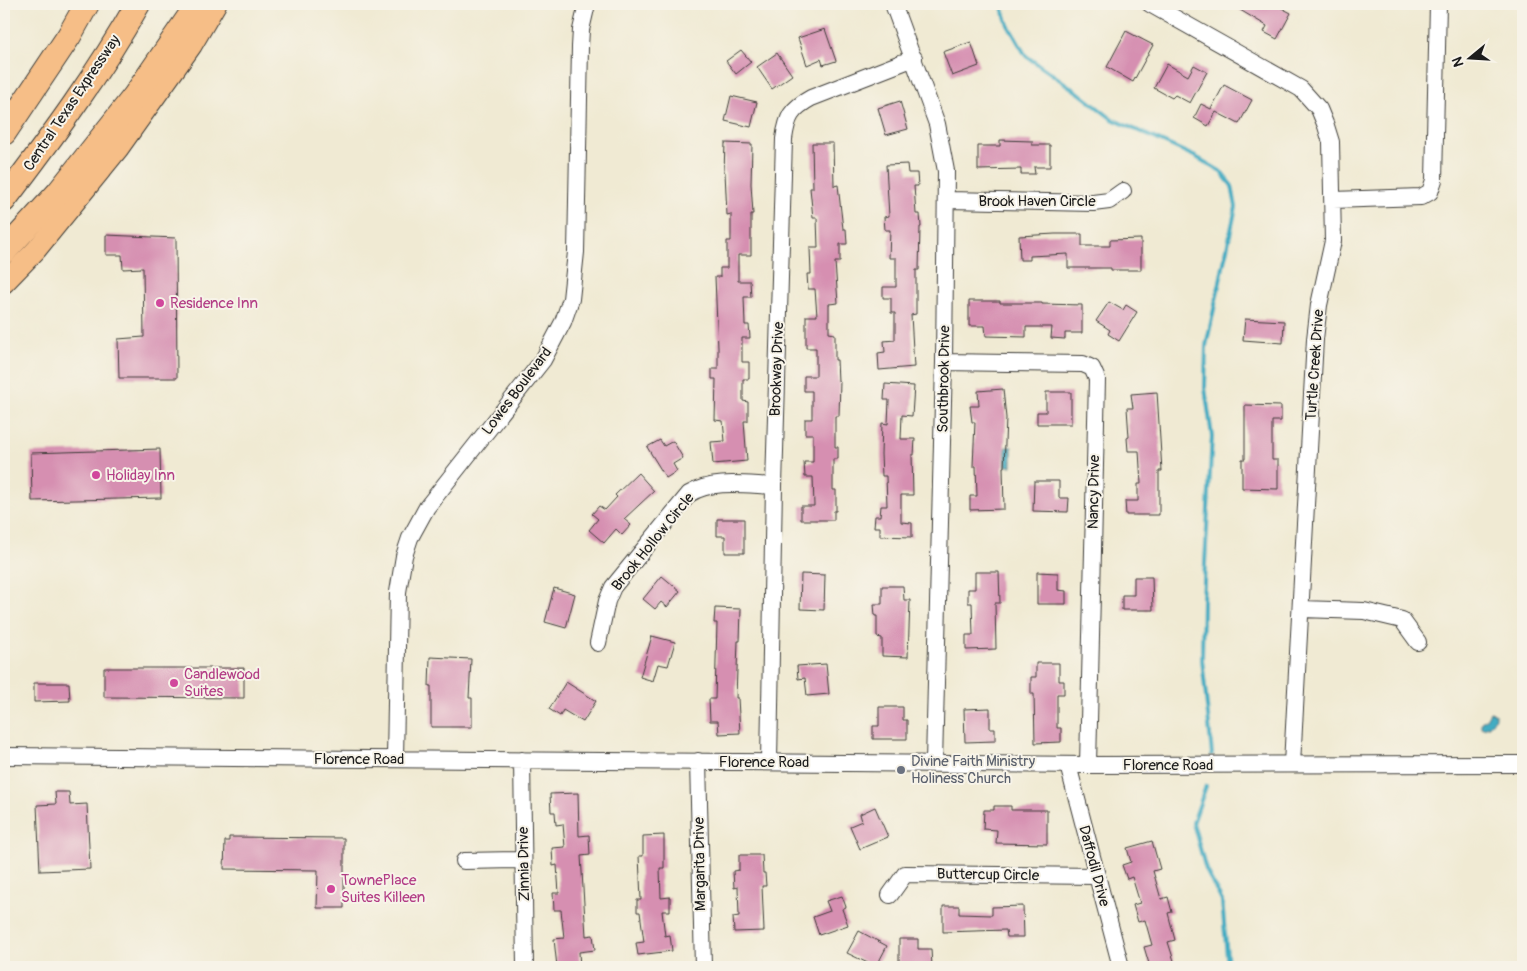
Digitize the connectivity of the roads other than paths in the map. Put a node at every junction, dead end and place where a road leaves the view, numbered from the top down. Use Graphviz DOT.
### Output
graph roads {
  1 [pos="74,4"];
  2 [pos="87,4"];
  3 [pos="138,4"];
  4 [pos="198,4"];
  5 [pos="216,4"];
  6 [pos="587,4"];
  7 [pos="893,4"];
  8 [pos="1150,4"];
  9 [pos="1438,4"];
  10 [pos="68,36"];
  11 [pos="914,58"];
  12 [pos="4,133"];
  13 [pos="1123,191"];
  14 [pos="4,200"];
  15 [pos="947,200"];
  16 [pos="1333,200"];
  17 [pos="4,252"];
  18 [pos="4,284"];
  19 [pos="944,362"];
  20 [pos="774,486"];
  21 [pos="1301,609"];
  22 [pos="1418,642"];
  23 [pos="598,643"];
  24 [pos="4,756"];
  25 [pos="395,759"];
  26 [pos="522,760"];
  27 [pos="698,762"];
  28 [pos="769,762"];
  29 [pos="934,763"];
  30 [pos="1292,764"];
  31 [pos="1523,764"];
  32 [pos="1068,765"];
  33 [pos="1088,765"];
  34 [pos="524,860"];
  35 [pos="464,861"];
  36 [pos="1096,876"];
  37 [pos="890,895"];
  38 [pos="525,967"];
  39 [pos="703,967"];
  40 [pos="1121,967"];
  1 -- 10 [label="highway"];
  2 -- 10 [label="highway"];
  3 -- 14 [label="highway, Central Texas Expressway"];
  4 -- 17 [label="highway"];
  5 -- 18 [label="main road"];
  6 -- 25 [label="street, Lowes Boulevard"];
  7 -- 11 [label="street, Southbrook Drive"];
  8 -- 16 [label="street, Turtle Creek Drive"];
  9 -- 16 [label="street"];
  10 -- 12 [label="highway"];
  11 -- 15 [label="street, Southbrook Drive"];
  11 -- 20 [label="street, Brookway Drive"];
  13 -- 15 [label="street, Brook Haven Circle"];
  15 -- 19 [label="street, Southbrook Drive"];
  16 -- 21 [label="street, Turtle Creek Drive"];
  19 -- 29 [label="street, Southbrook Drive"];
  19 -- 33 [label="street, Nancy Drive"];
  20 -- 23 [label="street, Brook Hollow Circle"];
  20 -- 28 [label="street, Brookway Drive"];
  21 -- 22 [label="street"];
  21 -- 30 [label="street, Turtle Creek Drive"];
  24 -- 25 [label="street, Florence Road"];
  25 -- 26 [label="street, Florence Road"];
  26 -- 27 [label="street, Florence Road"];
  26 -- 34 [label="street, Zinnia Drive"];
  27 -- 28 [label="street, Florence Road"];
  27 -- 39 [label="street, Margarita Drive"];
  28 -- 29 [label="street, Florence Road"];
  29 -- 32 [label="street, Florence Road"];
  30 -- 31 [label="street, Florence Road"];
  30 -- 33 [label="street, Florence Road"];
  32 -- 33 [label="street, Florence Road"];
  32 -- 36 [label="street, Daffodil Drive"];
  34 -- 35 [label="street"];
  34 -- 38 [label="street, Zinnia Drive"];
  36 -- 37 [label="street, Buttercup Circle"];
  36 -- 40 [label="street, Daffodil Drive"];
}
